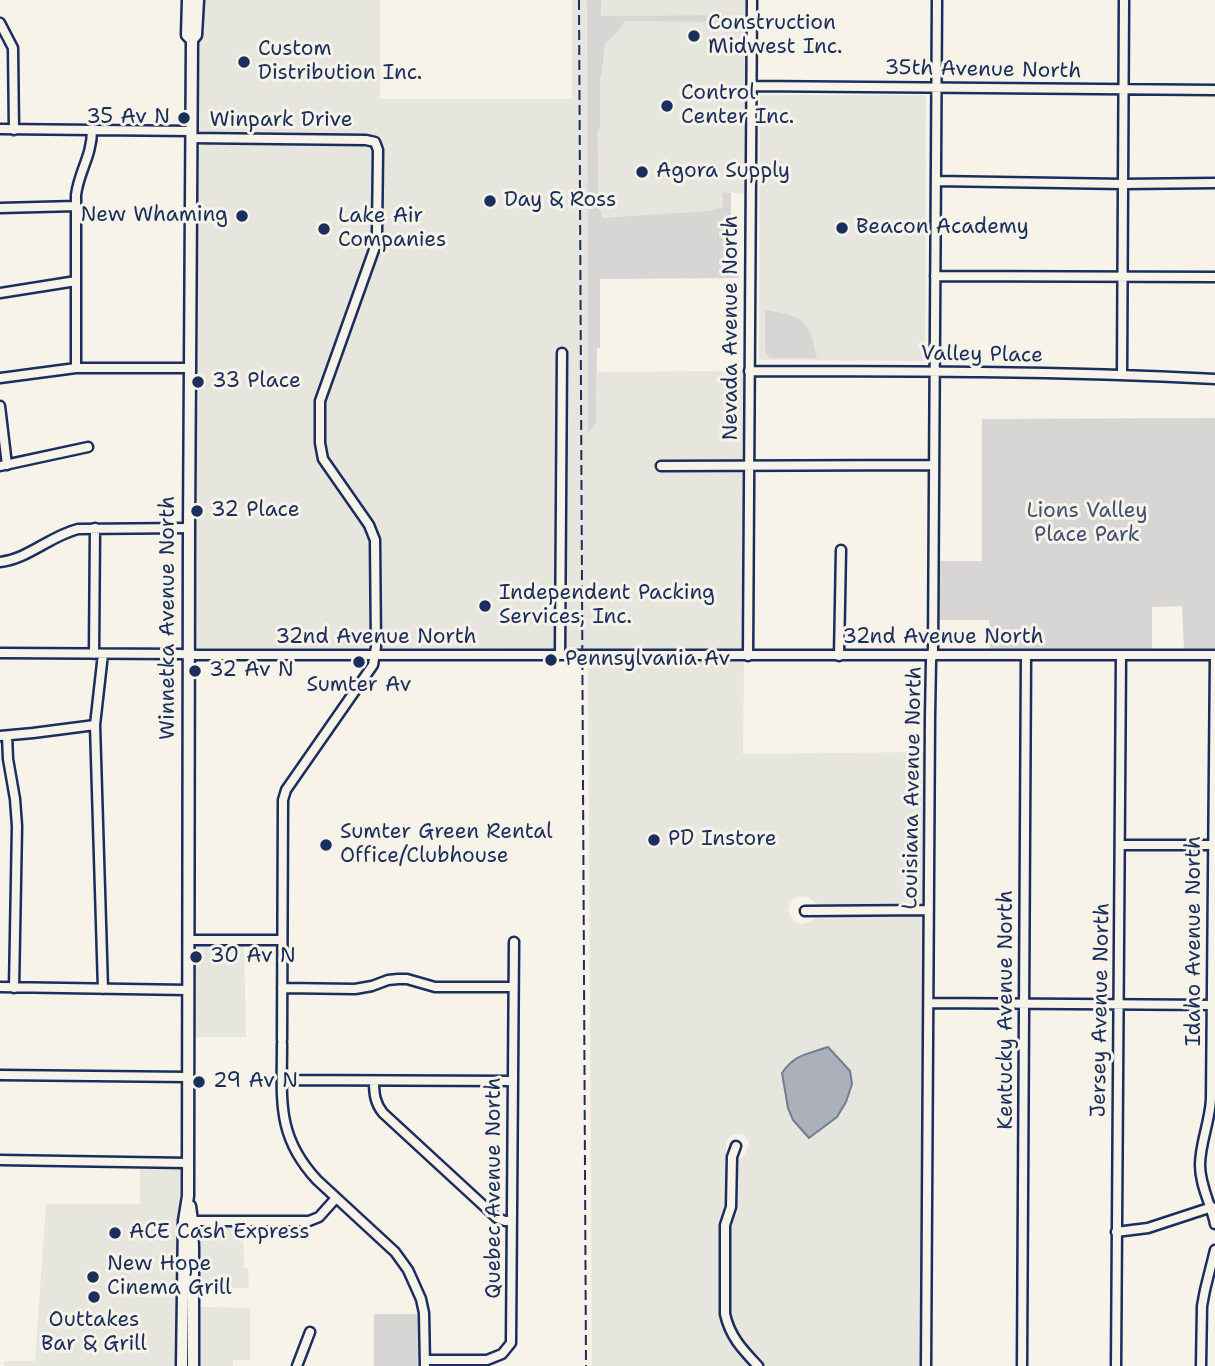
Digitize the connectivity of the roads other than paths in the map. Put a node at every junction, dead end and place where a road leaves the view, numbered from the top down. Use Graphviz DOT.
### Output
graph roads {
  1 [pos="188,0"];
  2 [pos="198,0"];
  3 [pos="751,0"];
  4 [pos="937,0"];
  5 [pos="1124,0"];
  6 [pos="1,26"];
  7 [pos="192,40"];
  8 [pos="751,86"];
  9 [pos="936,87"];
  10 [pos="1123,89"];
  11 [pos="1215,90"];
  12 [pos="0,129"];
  13 [pos="14,130"];
  14 [pos="92,131"];
  15 [pos="191,135"];
  16 [pos="936,181"];
  17 [pos="1215,183"];
  18 [pos="1123,184"];
  19 [pos="76,206"];
  20 [pos="0,208"];
  21 [pos="935,276"];
  22 [pos="1215,277"];
  23 [pos="1122,278"];
  24 [pos="76,281"];
  25 [pos="0,293"];
  26 [pos="562,353"];
  27 [pos="76,368"];
  28 [pos="190,368"];
  29 [pos="749,371"];
  30 [pos="934,371"];
  31 [pos="1122,374"];
  32 [pos="0,378"];
  33 [pos="1215,379"];
  34 [pos="0,406"];
  35 [pos="88,447"];
  36 [pos="934,465"];
  37 [pos="3,466"];
  38 [pos="661,466"];
  39 [pos="749,466"];
  40 [pos="95,528"];
  41 [pos="189,528"];
  42 [pos="841,550"];
  43 [pos="0,562"];
  44 [pos="0,653"];
  45 [pos="99,654"];
  46 [pos="188,655"];
  47 [pos="374,655"];
  48 [pos="560,655"];
  49 [pos="1026,655"];
  50 [pos="1121,655"];
  51 [pos="1215,655"];
  52 [pos="748,656"];
  53 [pos="839,656"];
  54 [pos="932,656"];
  55 [pos="95,724"];
  56 [pos="4,736"];
  57 [pos="1120,845"];
  58 [pos="1214,845"];
  59 [pos="929,910"];
  60 [pos="805,911"];
  61 [pos="188,940"];
  62 [pos="282,940"];
  63 [pos="514,942"];
  64 [pos="513,987"];
  65 [pos="0,988"];
  66 [pos="14,988"];
  67 [pos="282,988"];
  68 [pos="103,989"];
  69 [pos="188,990"];
  70 [pos="929,1003"];
  71 [pos="1024,1004"];
  72 [pos="1118,1004"];
  73 [pos="1214,1005"];
  74 [pos="0,1075"];
  75 [pos="188,1077"];
  76 [pos="282,1080"];
  77 [pos="374,1081"];
  78 [pos="513,1081"];
  79 [pos="736,1146"];
  80 [pos="0,1160"];
  81 [pos="188,1163"];
  82 [pos="336,1198"];
  83 [pos="1213,1207"];
  84 [pos="188,1221"];
  85 [pos="512,1221"];
  86 [pos="1215,1224"];
  87 [pos="1116,1232"];
  88 [pos="1215,1250"];
  89 [pos="310,1332"];
  90 [pos="426,1363"];
  91 [pos="181,1366"];
  92 [pos="193,1366"];
  93 [pos="297,1366"];
  94 [pos="758,1366"];
  95 [pos="926,1366"];
  96 [pos="1022,1366"];
  97 [pos="1116,1366"];
  98 [pos="1202,1366"];
  1 -- 7 [label="main road, Winnetka Avenue North"];
  2 -- 7 [label="main road, Winnetka Avenue North"];
  3 -- 8 [label="street, Nevada Avenue North"];
  4 -- 9 [label="street, Louisiana Avenue North"];
  5 -- 10 [label="street"];
  6 -- 13 [label="street"];
  7 -- 15 [label="main road, Winnetka Avenue North"];
  8 -- 9 [label="street, 35th Avenue North"];
  8 -- 29 [label="street, Nevada Avenue North"];
  9 -- 10 [label="street, 35th Avenue North"];
  9 -- 16 [label="street, Louisiana Avenue North"];
  10 -- 11 [label="street, 35th Avenue North"];
  10 -- 18 [label="street"];
  12 -- 13 [label="street"];
  13 -- 14 [label="street"];
  14 -- 15 [label="street"];
  14 -- 19 [label="street"];
  15 -- 28 [label="main road, Winnetka Avenue North"];
  15 -- 47 [label="street, Winpark Drive"];
  16 -- 18 [label="street"];
  16 -- 21 [label="street, Louisiana Avenue North"];
  17 -- 18 [label="street"];
  18 -- 23 [label="street"];
  19 -- 20 [label="street"];
  19 -- 24 [label="street"];
  21 -- 23 [label="street"];
  21 -- 30 [label="street, Louisiana Avenue North"];
  22 -- 23 [label="street"];
  23 -- 31 [label="street"];
  24 -- 25 [label="street"];
  24 -- 27 [label="street"];
  26 -- 48 [label="street"];
  27 -- 28 [label="street"];
  27 -- 32 [label="street"];
  28 -- 41 [label="main road, Winnetka Avenue North"];
  29 -- 30 [label="street, Valley Place"];
  29 -- 39 [label="street, Nevada Avenue North"];
  30 -- 31 [label="street, Valley Place"];
  30 -- 36 [label="street, Louisiana Avenue North"];
  31 -- 33 [label="street, Valley Place"];
  34 -- 37 [label="street"];
  35 -- 37 [label="street"];
  36 -- 39 [label="street"];
  36 -- 54 [label="street, Louisiana Avenue North"];
  38 -- 39 [label="street"];
  39 -- 52 [label="street, Nevada Avenue North"];
  40 -- 41 [label="street"];
  40 -- 43 [label="street"];
  40 -- 45 [label="street"];
  41 -- 46 [label="main road, Winnetka Avenue North"];
  42 -- 53 [label="street"];
  44 -- 45 [label="street, 32nd Avenue North"];
  45 -- 46 [label="street, 32nd Avenue North"];
  45 -- 55 [label="street"];
  46 -- 47 [label="street, 32nd Avenue North"];
  46 -- 61 [label="main road, Winnetka Avenue North"];
  47 -- 48 [label="street, 32nd Avenue North"];
  47 -- 62 [label="street"];
  48 -- 52 [label="street, 32nd Avenue North"];
  49 -- 50 [label="street, 32nd Avenue North"];
  49 -- 54 [label="street, 32nd Avenue North"];
  49 -- 71 [label="street, Kentucky Avenue North"];
  50 -- 51 [label="street, 32nd Avenue North"];
  50 -- 57 [label="street, Jersey Avenue North"];
  51 -- 58 [label="street, Idaho Avenue North"];
  52 -- 53 [label="street, 32nd Avenue North"];
  53 -- 54 [label="street, 32nd Avenue North"];
  54 -- 59 [label="street, Louisiana Avenue North"];
  55 -- 56 [label="street"];
  55 -- 68 [label="street"];
  56 -- 66 [label="street"];
  57 -- 58 [label="street"];
  57 -- 72 [label="street, Jersey Avenue North"];
  58 -- 73 [label="street, Idaho Avenue North"];
  59 -- 60 [label="street"];
  59 -- 70 [label="street, Louisiana Avenue North"];
  61 -- 62 [label="street"];
  61 -- 69 [label="main road, Winnetka Avenue North"];
  62 -- 67 [label="street"];
  63 -- 64 [label="street, Quebec Avenue North"];
  64 -- 67 [label="street"];
  64 -- 78 [label="street, Quebec Avenue North"];
  65 -- 66 [label="street"];
  66 -- 68 [label="street"];
  67 -- 76 [label="street"];
  68 -- 69 [label="street"];
  69 -- 75 [label="main road, Winnetka Avenue North"];
  70 -- 71 [label="street"];
  70 -- 95 [label="street, Louisiana Avenue North"];
  71 -- 72 [label="street"];
  71 -- 96 [label="street, Kentucky Avenue North"];
  72 -- 73 [label="street"];
  72 -- 87 [label="street, Jersey Avenue North"];
  73 -- 83 [label="street, Idaho Avenue North"];
  74 -- 75 [label="street"];
  75 -- 81 [label="main road, Winnetka Avenue North"];
  76 -- 77 [label="street"];
  76 -- 82 [label="street"];
  77 -- 78 [label="street"];
  77 -- 85 [label="street"];
  78 -- 85 [label="street, Quebec Avenue North"];
  79 -- 94 [label="street"];
  80 -- 81 [label="street"];
  81 -- 84 [label="main road, Winnetka Avenue North"];
  82 -- 84 [label="street"];
  82 -- 90 [label="street"];
  83 -- 86 [label="street, Idaho Avenue North"];
  83 -- 87 [label="street"];
  84 -- 91 [label="main road, Winnetka Avenue North"];
  84 -- 92 [label="main road, Winnetka Avenue North"];
  85 -- 90 [label="street, Quebec Avenue North"];
  87 -- 97 [label="street, Jersey Avenue North"];
  88 -- 98 [label="street"];
  89 -- 93 [label="street"];
}
